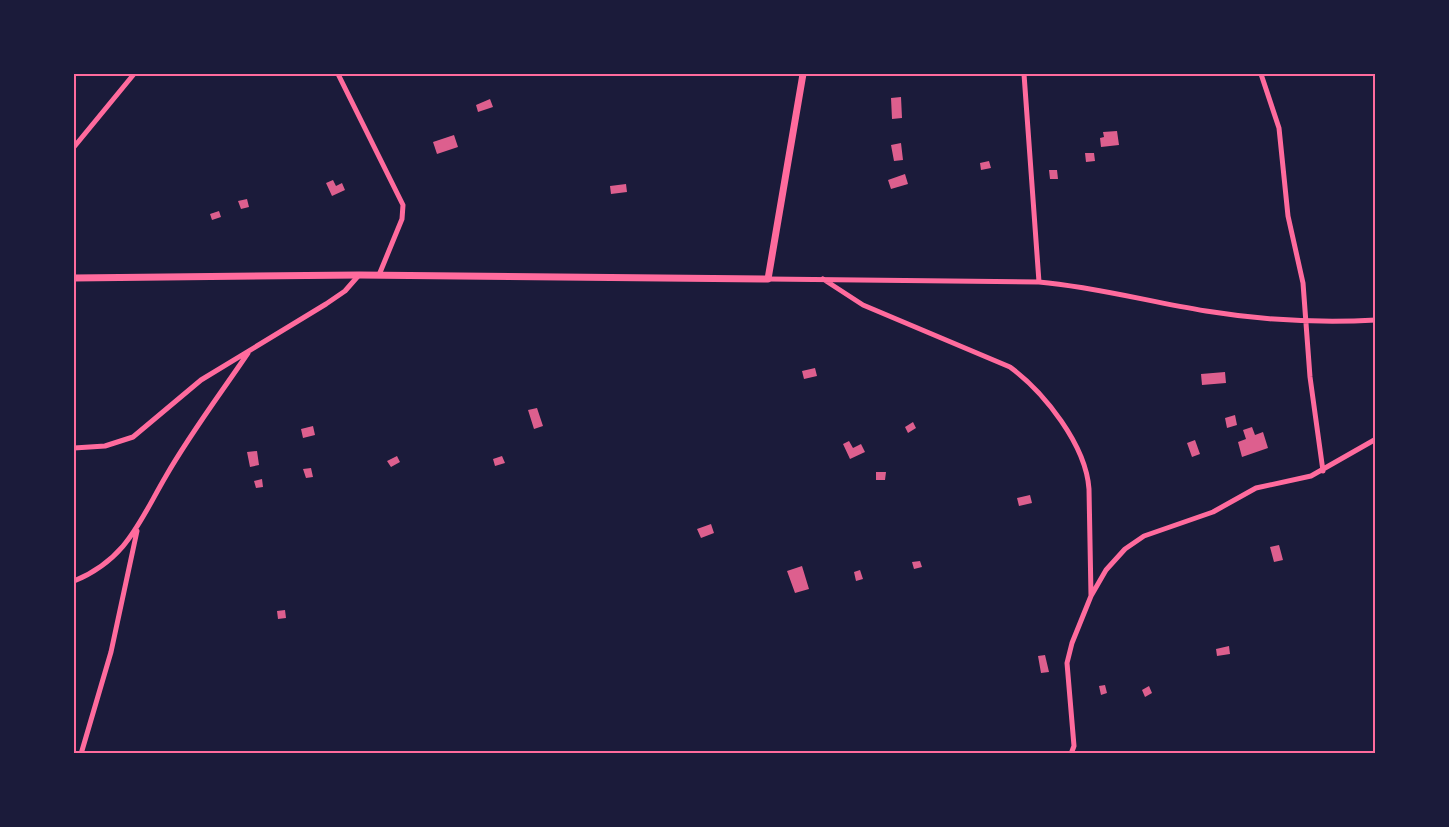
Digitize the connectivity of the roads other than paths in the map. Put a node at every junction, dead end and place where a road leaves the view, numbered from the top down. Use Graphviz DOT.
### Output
graph roads {
  1 [pos="134,74"];
  2 [pos="338,74"];
  3 [pos="803,74"];
  4 [pos="1024,74"];
  5 [pos="1261,74"];
  6 [pos="74,147"];
  7 [pos="359,275"];
  8 [pos="379,275"];
  9 [pos="74,278"];
  10 [pos="768,279"];
  11 [pos="823,279"];
  12 [pos="1040,282"];
  13 [pos="1305,319"];
  14 [pos="1376,320"];
  15 [pos="250,351"];
  16 [pos="1376,439"];
  17 [pos="74,448"];
  18 [pos="1323,471"];
  19 [pos="137,530"];
  20 [pos="74,581"];
  21 [pos="1091,596"];
  22 [pos="81,753"];
  23 [pos="1071,753"];
  1 -- 6 [label="street"];
  2 -- 8 [label="street"];
  3 -- 10 [label="street"];
  4 -- 12 [label="street"];
  5 -- 13 [label="street"];
  7 -- 8 [label="street"];
  7 -- 9 [label="street"];
  7 -- 15 [label="street"];
  8 -- 10 [label="street"];
  10 -- 11 [label="street"];
  11 -- 12 [label="street"];
  11 -- 21 [label="street"];
  12 -- 13 [label="street"];
  13 -- 14 [label="street"];
  13 -- 18 [label="street"];
  15 -- 17 [label="street"];
  15 -- 19 [label="street"];
  16 -- 18 [label="street"];
  18 -- 21 [label="street"];
  19 -- 20 [label="street"];
  19 -- 22 [label="street"];
  21 -- 23 [label="street"];
}
